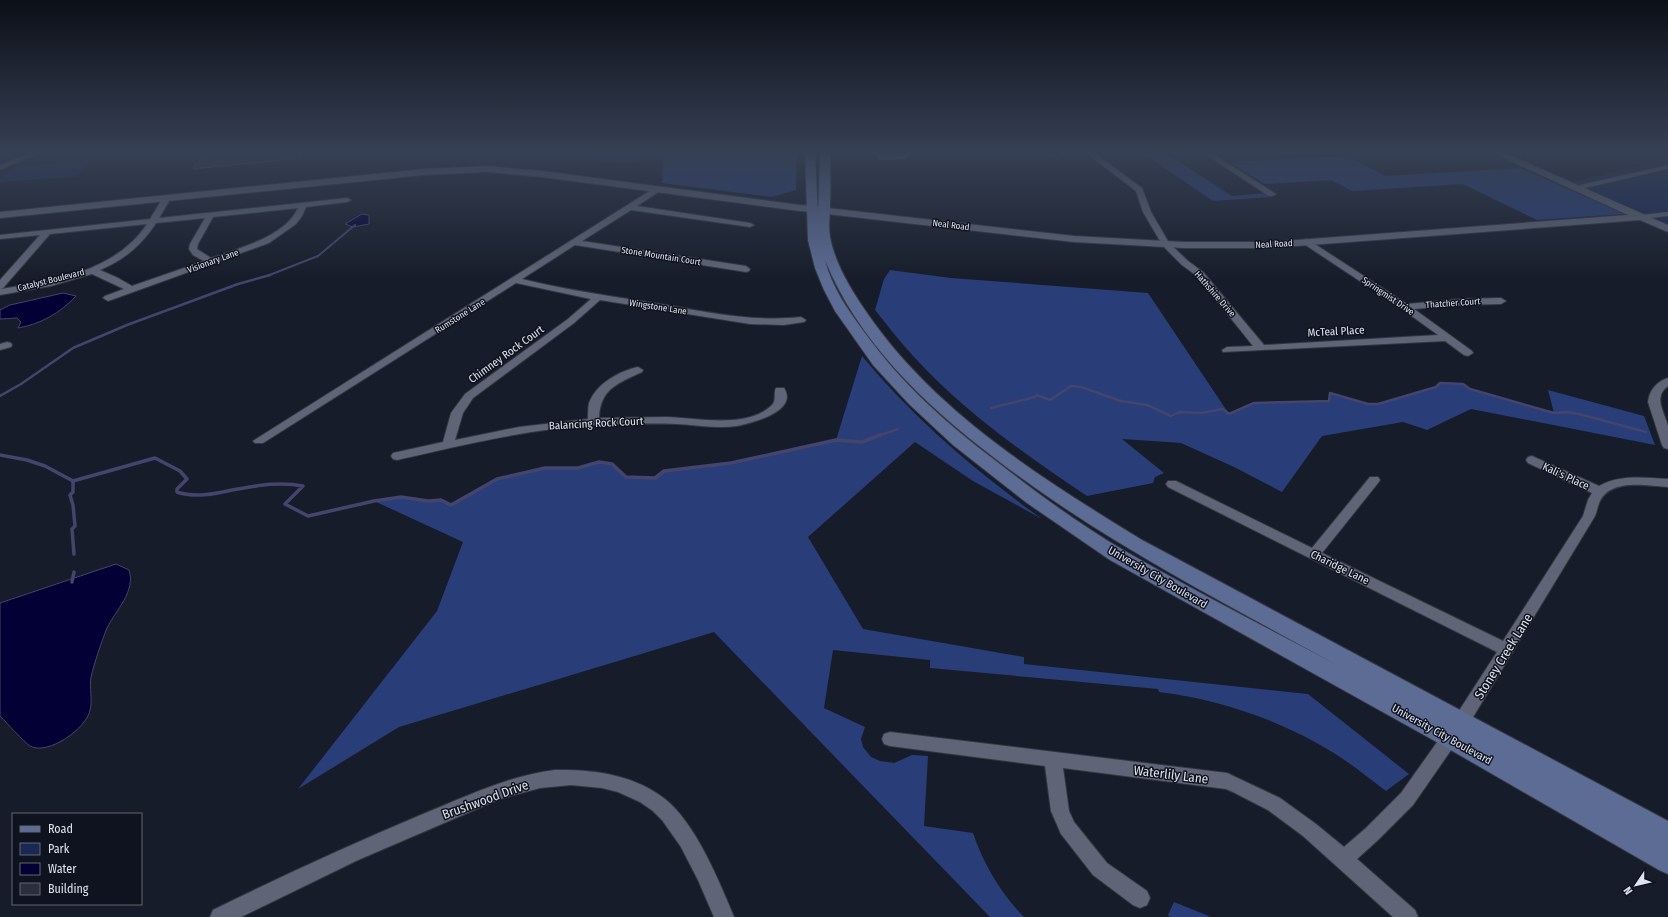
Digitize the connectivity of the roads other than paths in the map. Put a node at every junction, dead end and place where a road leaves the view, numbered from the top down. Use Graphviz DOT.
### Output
graph roads {
  1 [pos="199,195"];
  2 [pos="650,195"];
  3 [pos="703,195"];
  4 [pos="816,195"];
  5 [pos="820,195"];
  6 [pos="1140,195"];
  7 [pos="1591,195"];
  8 [pos="167,198"];
  9 [pos="347,200"];
  10 [pos="303,204"];
  11 [pos="631,208"];
  12 [pos="818,210"];
  13 [pos="211,214"];
  14 [pos="1668,214"];
  15 [pos="0,215"];
  16 [pos="1641,217"];
  17 [pos="152,220"];
  18 [pos="750,225"];
  19 [pos="1668,229"];
  20 [pos="48,231"];
  21 [pos="0,238"];
  22 [pos="1307,242"];
  23 [pos="576,243"];
  24 [pos="1166,244"];
  25 [pos="211,262"];
  26 [pos="746,269"];
  27 [pos="91,270"];
  28 [pos="516,280"];
  29 [pos="0,286"];
  30 [pos="132,290"];
  31 [pos="0,292"];
  32 [pos="598,297"];
  33 [pos="108,298"];
  34 [pos="1501,301"];
  35 [pos="1405,307"];
  36 [pos="801,320"];
  37 [pos="1446,338"];
  38 [pos="1260,347"];
  39 [pos="1227,350"];
  40 [pos="1468,354"];
  41 [pos="638,370"];
  42 [pos="1668,381"];
  43 [pos="780,390"];
  44 [pos="593,422"];
  45 [pos="259,441"];
  46 [pos="448,445"];
  47 [pos="1668,445"];
  48 [pos="397,456"];
  49 [pos="1532,460"];
  50 [pos="1374,480"];
  51 [pos="1668,483"];
  52 [pos="1172,484"];
  53 [pos="1601,492"];
  54 [pos="1314,554"];
  55 [pos="1507,650"];
  56 [pos="1455,730"];
  57 [pos="890,738"];
  58 [pos="1053,759"];
  59 [pos="1668,835"];
  60 [pos="1343,859"];
  61 [pos="1668,861"];
  62 [pos="1140,898"];
  63 [pos="220,917"];
  64 [pos="724,917"];
  65 [pos="1408,917"];
  1 -- 8 [label="street, Neal Road"];
  2 -- 11 [label="street, Rumstone Lane"];
  3 -- 12 [label="street, Neal Road"];
  4 -- 12 [label="main road, University City Boulevard"];
  5 -- 12 [label="main road, University City Boulevard"];
  6 -- 24 [label="street, Hathshire Drive"];
  7 -- 16 [label="street"];
  8 -- 15 [label="street, Neal Road"];
  8 -- 17 [label="street, Catalyst Boulevard"];
  9 -- 10 [label="street"];
  10 -- 13 [label="street"];
  10 -- 25 [label="street, Visionary Lane"];
  11 -- 18 [label="street"];
  11 -- 23 [label="street, Rumstone Lane"];
  12 -- 24 [label="street, Neal Road"];
  12 -- 56 [label="main road, University City Boulevard"];
  13 -- 17 [label="street"];
  13 -- 25 [label="street"];
  14 -- 16 [label="street"];
  16 -- 19 [label="street"];
  16 -- 22 [label="street, Neal Road"];
  17 -- 20 [label="street"];
  17 -- 27 [label="street, Catalyst Boulevard"];
  20 -- 21 [label="street"];
  20 -- 29 [label="street"];
  22 -- 24 [label="street, Neal Road"];
  22 -- 35 [label="street, Springmist Drive"];
  23 -- 26 [label="street, Stone Mountain Court"];
  23 -- 28 [label="street, Rumstone Lane"];
  24 -- 38 [label="street, Hathshire Drive"];
  25 -- 30 [label="street, Visionary Lane"];
  27 -- 30 [label="street"];
  27 -- 31 [label="street, Catalyst Boulevard"];
  28 -- 32 [label="street, Wingstone Lane"];
  28 -- 45 [label="street, Rumstone Lane"];
  30 -- 33 [label="street, Visionary Lane"];
  32 -- 36 [label="street, Wingstone Lane"];
  32 -- 46 [label="street, Chimney Rock Court"];
  34 -- 35 [label="street, Thatcher Court"];
  35 -- 37 [label="street, Springmist Drive"];
  37 -- 38 [label="street, McTeal Place"];
  37 -- 40 [label="street, Springmist Drive"];
  38 -- 39 [label="street, McTeal Place"];
  41 -- 44 [label="street"];
  42 -- 47 [label="street"];
  43 -- 44 [label="street, Balancing Rock Court"];
  44 -- 46 [label="street, Balancing Rock Court"];
  46 -- 48 [label="street, Balancing Rock Court"];
  49 -- 53 [label="street, Kali's Place"];
  50 -- 54 [label="street"];
  51 -- 53 [label="street"];
  52 -- 54 [label="street, Charidge Lane"];
  53 -- 55 [label="street, Stoney Creek Lane"];
  54 -- 55 [label="street, Charidge Lane"];
  55 -- 56 [label="street, Stoney Creek Lane"];
  56 -- 59 [label="main road, University City Boulevard"];
  56 -- 60 [label="street, Stoney Creek Lane"];
  56 -- 61 [label="main road, University City Boulevard"];
  57 -- 58 [label="street, Waterlily Lane"];
  58 -- 60 [label="street, Waterlily Lane"];
  58 -- 62 [label="street"];
  60 -- 65 [label="street, Waterlily Lane"];
  63 -- 64 [label="street, Brushwood Drive"];
}
